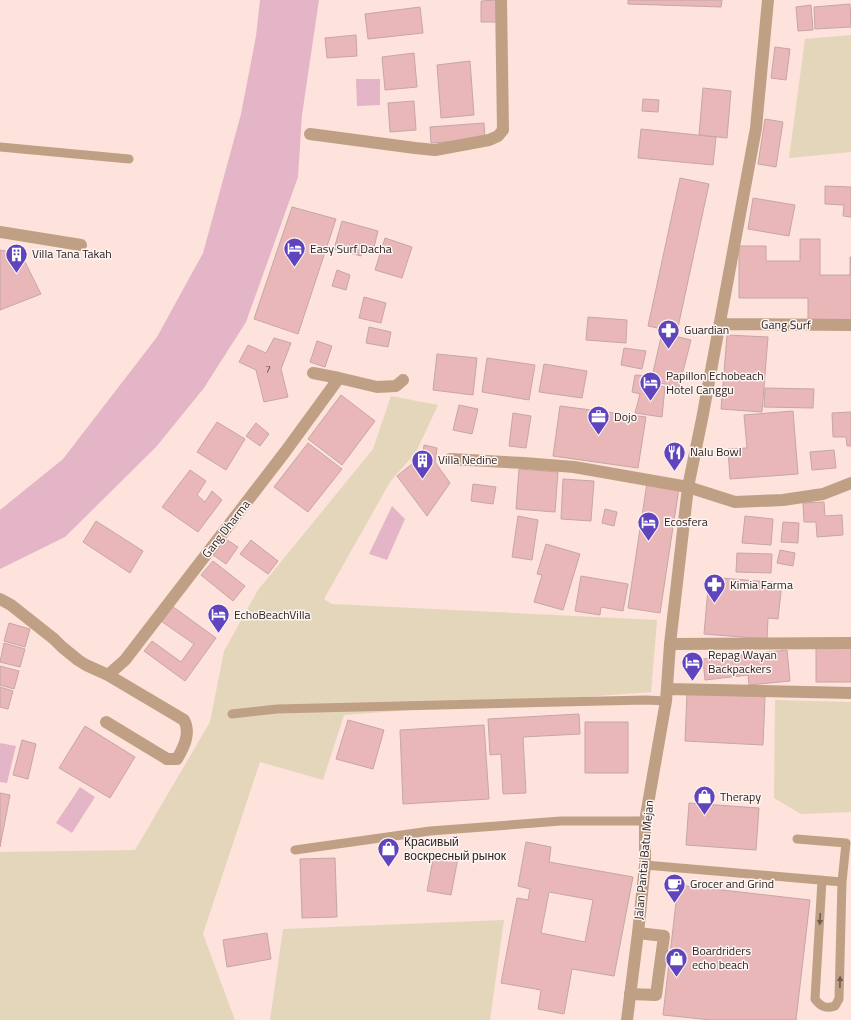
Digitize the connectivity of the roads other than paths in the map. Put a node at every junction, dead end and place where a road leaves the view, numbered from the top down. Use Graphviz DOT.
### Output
graph roads {
  1 [pos="501,0"];
  2 [pos="768,0"];
  3 [pos="310,134"];
  4 [pos="0,147"];
  5 [pos="129,159"];
  6 [pos="0,232"];
  7 [pos="81,245"];
  8 [pos="720,324"];
  9 [pos="851,325"];
  10 [pos="313,373"];
  11 [pos="339,378"];
  12 [pos="402,380"];
  13 [pos="450,459"];
  14 [pos="851,483"];
  15 [pos="688,487"];
  16 [pos="0,599"];
  17 [pos="851,642"];
  18 [pos="670,644"];
  19 [pos="108,675"];
  20 [pos="851,694"];
  21 [pos="666,695"];
  22 [pos="232,714"];
  23 [pos="106,722"];
  24 [pos="646,821"];
  25 [pos="797,839"];
  26 [pos="848,844"];
  27 [pos="295,850"];
  28 [pos="645,865"];
  29 [pos="822,880"];
  30 [pos="842,882"];
  31 [pos="638,933"];
  32 [pos="630,994"];
  33 [pos="627,1020"];
  1 -- 3 [label="street"];
  2 -- 8 [label="street, Jalan Pantai Batu Mejan"];
  4 -- 5 [label="lane"];
  6 -- 7 [label="street"];
  8 -- 9 [label="street, Gang Surf"];
  8 -- 15 [label="street, Jalan Pantai Batu Mejan"];
  10 -- 11 [label="street"];
  11 -- 12 [label="street"];
  11 -- 19 [label="street, Gang Dharma"];
  13 -- 15 [label="street"];
  14 -- 15 [label="street"];
  15 -- 18 [label="street, Jalan Pantai Batu Mejan"];
  16 -- 19 [label="street"];
  17 -- 18 [label="street"];
  18 -- 21 [label="street, Jalan Pantai Batu Mejan"];
  19 -- 23 [label="street"];
  20 -- 21 [label="street"];
  21 -- 22 [label="lane"];
  21 -- 24 [label="street, Jalan Pantai Batu Mejan"];
  24 -- 27 [label="lane"];
  24 -- 28 [label="street, Jalan Pantai Batu Mejan"];
  25 -- 26 [label="lane"];
  26 -- 30 [label="lane"];
  28 -- 29 [label="lane"];
  28 -- 31 [label="street, Jalan Pantai Batu Mejan"];
  29 -- 30 [label="lane"];
  29 -- 30 [label="lane, one-way"];
  31 -- 32 [label="street, Jalan Pantai Batu Mejan"];
  31 -- 32 [label="street"];
  32 -- 33 [label="street, Jalan Pantai Batu Mejan"];
}
